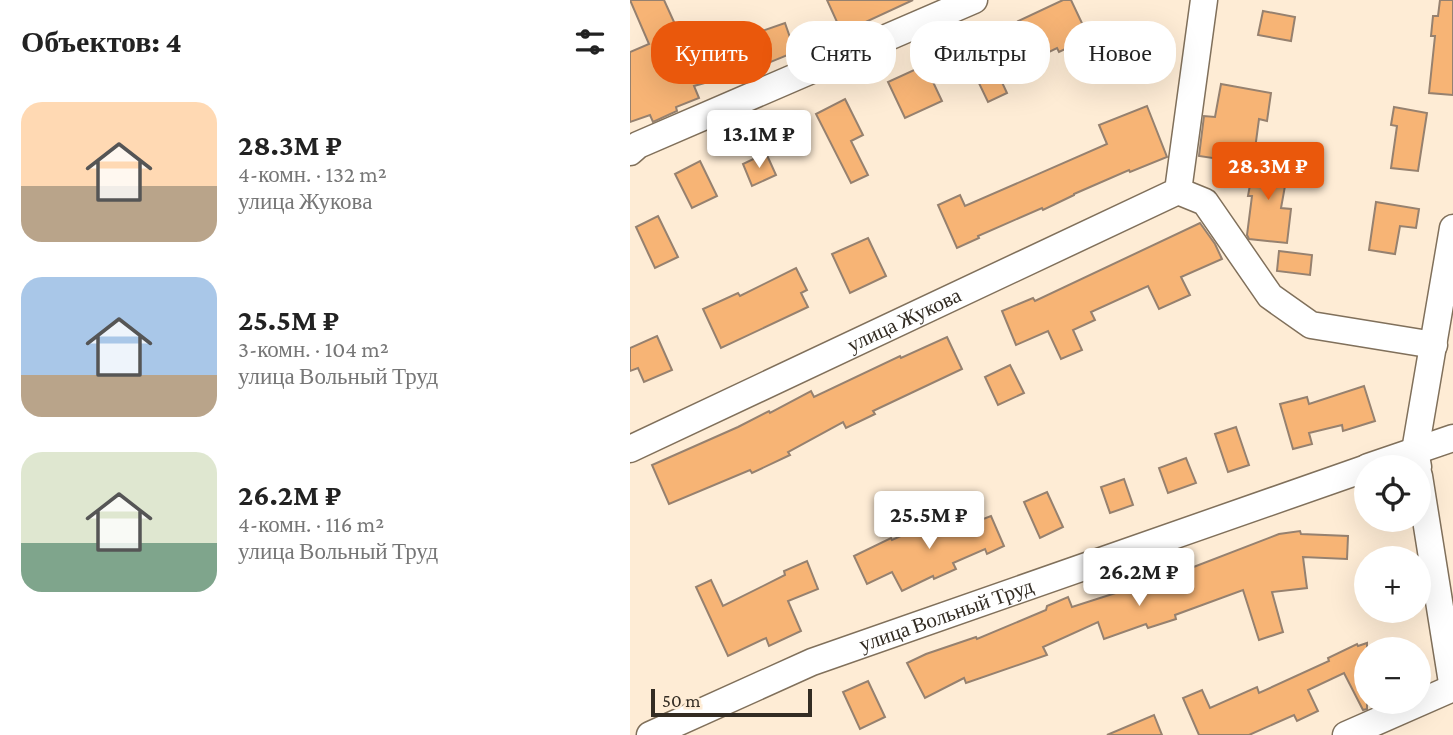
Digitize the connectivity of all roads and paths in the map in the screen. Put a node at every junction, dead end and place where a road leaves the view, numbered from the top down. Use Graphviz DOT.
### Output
graph roads {
  1 [pos="974,0"];
  2 [pos="1204,0"];
  3 [pos="630,152"];
  4 [pos="1178,191"];
  5 [pos="1453,228"];
  6 [pos="1434,345"];
  7 [pos="1453,438"];
  8 [pos="630,449"];
  9 [pos="1418,455"];
  10 [pos="1430,455"];
  11 [pos="1354,472"];
  12 [pos="1428,532"];
  13 [pos="1453,689"];
  14 [pos="650,735"];
  15 [pos="1346,735"];
  1 -- 3 [label="street"];
  2 -- 4 [label="street"];
  4 -- 6 [label="street"];
  4 -- 8 [label="street, улица Жукова"];
  5 -- 6 [label="street"];
  6 -- 9 [label="street"];
  7 -- 10 [label="street, улица Вольный Труд"];
  11 -- 14 [label="street, улица Вольный Труд"];
  12 -- 13 [label="street"];
  13 -- 15 [label="street"];
}
